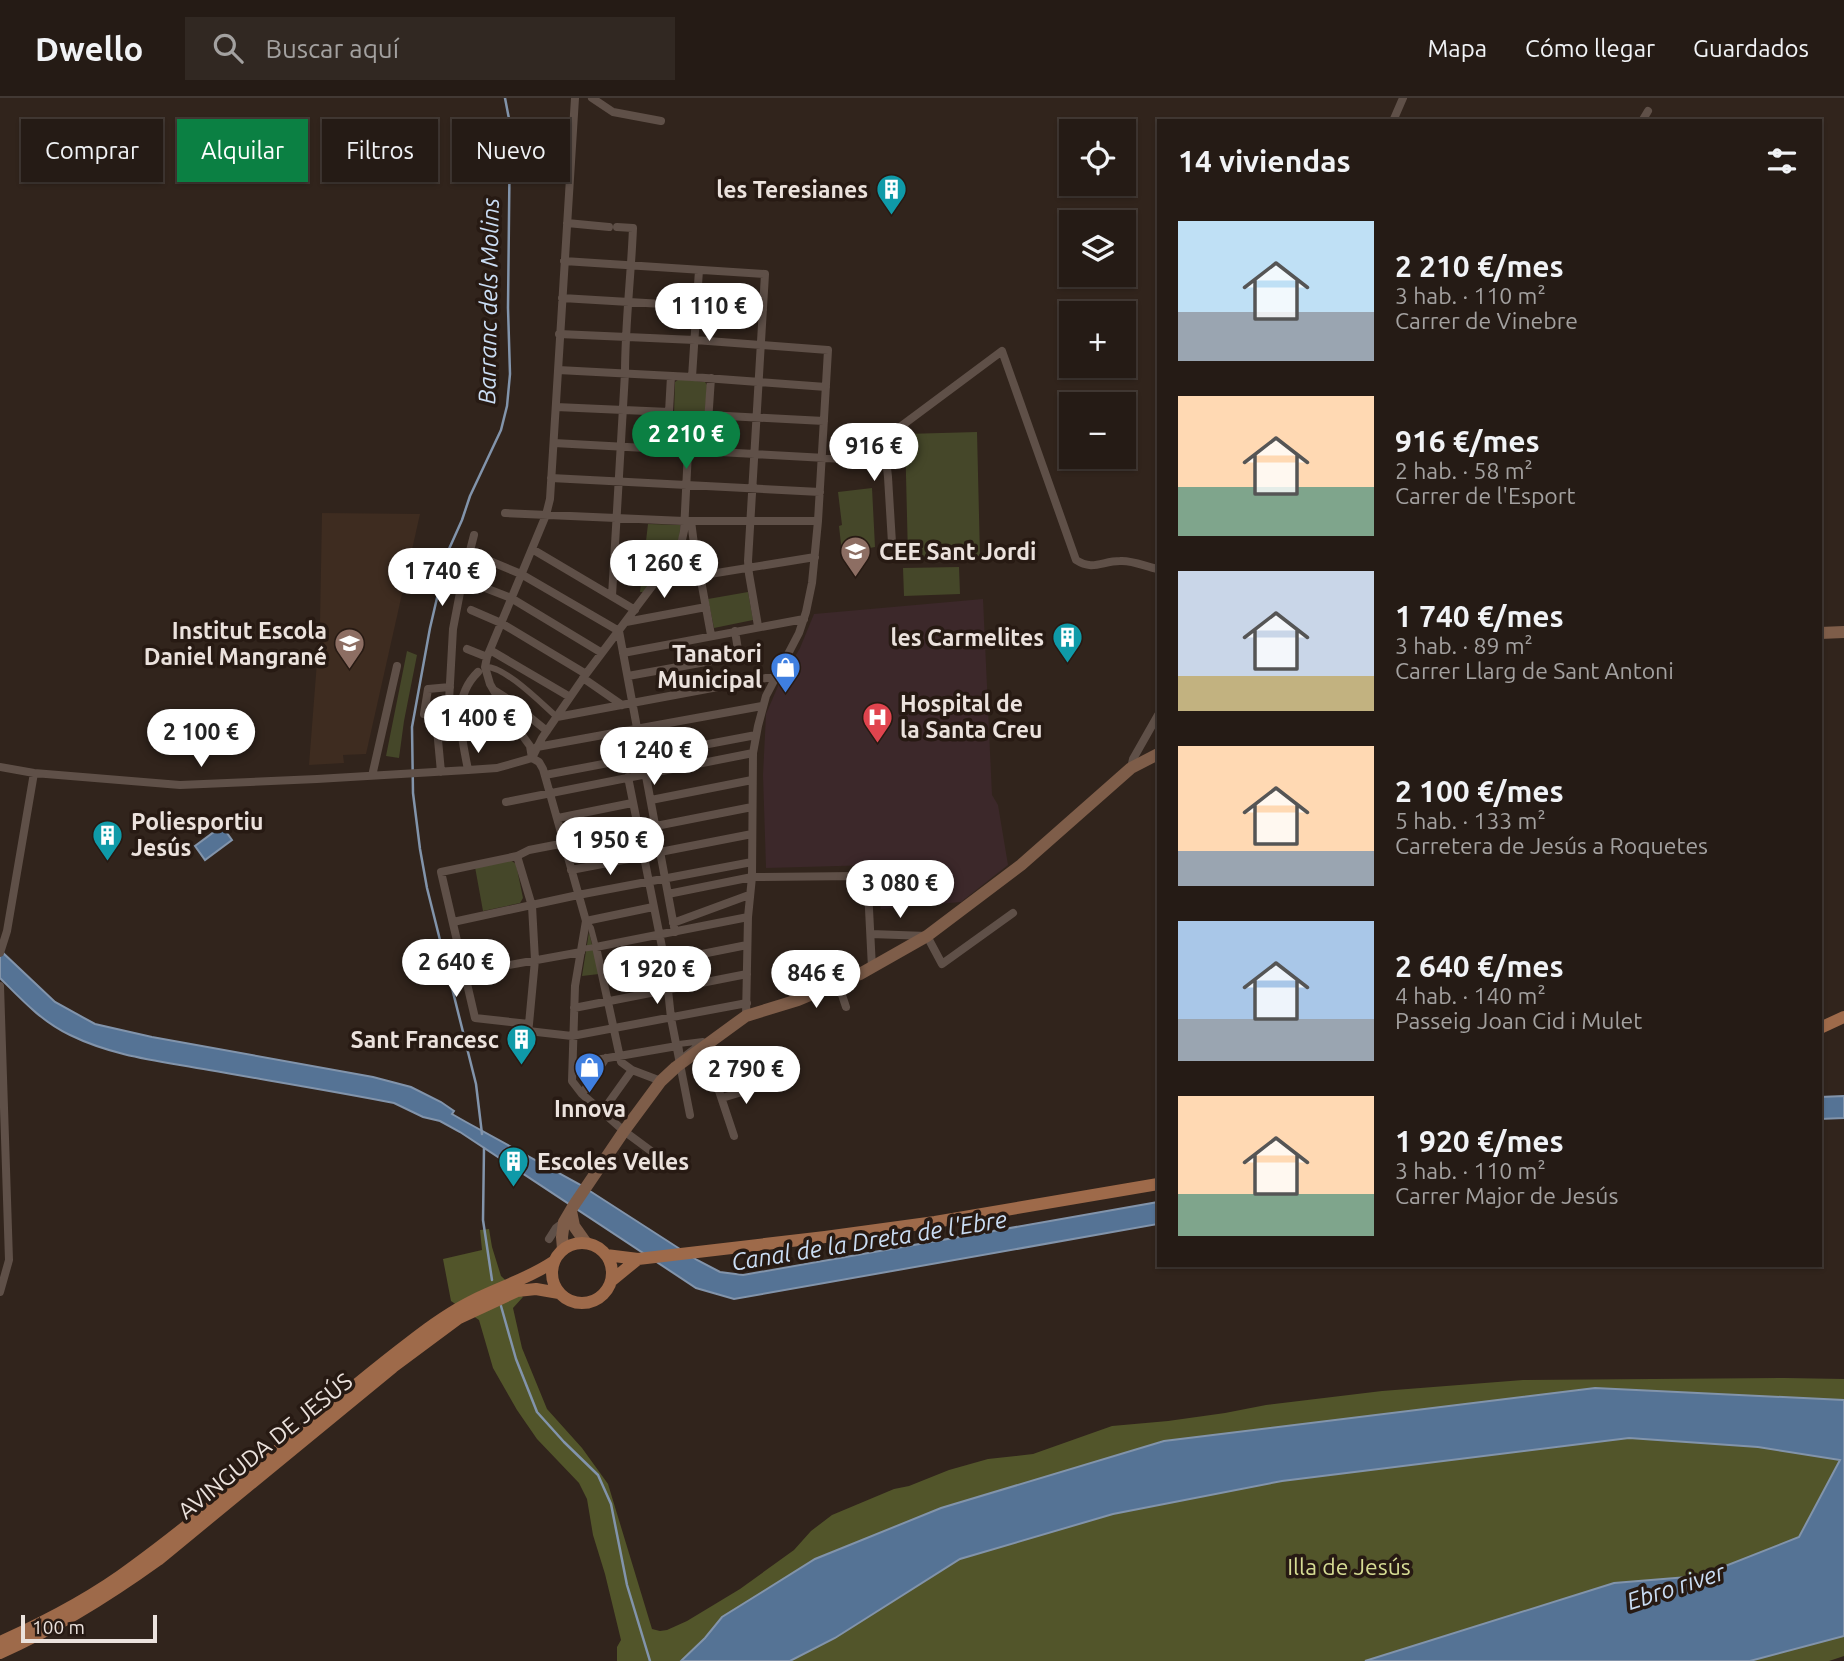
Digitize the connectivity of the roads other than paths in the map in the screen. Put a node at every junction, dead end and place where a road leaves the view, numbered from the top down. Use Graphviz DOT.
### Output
graph roads {
  1 [pos="575,98"];
  2 [pos="592,98"];
  3 [pos="1403,98"];
  4 [pos="1648,111"];
  5 [pos="1394,119"];
  6 [pos="1643,119"];
  7 [pos="661,121"];
  8 [pos="567,223"];
  9 [pos="564,261"];
  10 [pos="632,266"];
  11 [pos="699,270"];
  12 [pos="562,298"];
  13 [pos="629,302"];
  14 [pos="697,306"];
  15 [pos="763,310"];
  16 [pos="559,334"];
  17 [pos="625,337"];
  18 [pos="695,340"];
  19 [pos="761,345"];
  20 [pos="558,370"];
  21 [pos="625,373"];
  22 [pos="671,376"];
  23 [pos="692,377"];
  24 [pos="711,378"];
  25 [pos="758,383"];
  26 [pos="826,387"];
  27 [pos="556,407"];
  28 [pos="623,410"];
  29 [pos="669,412"];
  30 [pos="708,415"];
  31 [pos="756,417"];
  32 [pos="824,421"];
  33 [pos="554,443"];
  34 [pos="620,446"];
  35 [pos="667,449"];
  36 [pos="688,451"];
  37 [pos="705,452"];
  38 [pos="754,454"];
  39 [pos="821,459"];
  40 [pos="857,459"];
  41 [pos="551,478"];
  42 [pos="619,482"];
  43 [pos="686,485"];
  44 [pos="752,489"];
  45 [pos="820,492"];
  46 [pos="505,513"];
  47 [pos="546,515"];
  48 [pos="617,519"];
  49 [pos="688,521"];
  50 [pos="751,521"];
  51 [pos="818,521"];
  52 [pos="474,535"];
  53 [pos="892,543"];
  54 [pos="532,549"];
  55 [pos="815,557"];
  56 [pos="485,559"];
  57 [pos="749,567"];
  58 [pos="1157,569"];
  59 [pos="521,574"];
  60 [pos="699,575"];
  61 [pos="655,583"];
  62 [pos="475,584"];
  63 [pos="612,596"];
  64 [pos="511,598"];
  65 [pos="706,607"];
  66 [pos="471,610"];
  67 [pos="635,610"];
  68 [pos="804,618"];
  69 [pos="626,622"];
  70 [pos="501,624"];
  71 [pos="758,626"];
  72 [pos="619,631"];
  73 [pos="735,631"];
  74 [pos="1844,632"];
  75 [pos="1822,633"];
  76 [pos="711,635"];
  77 [pos="467,649"];
  78 [pos="489,653"];
  79 [pos="603,653"];
  80 [pos="623,653"];
  81 [pos="397,666"];
  82 [pos="481,670"];
  83 [pos="585,676"];
  84 [pos="628,676"];
  85 [pos="773,681"];
  86 [pos="450,687"];
  87 [pos="493,690"];
  88 [pos="570,697"];
  89 [pos="449,701"];
  90 [pos="633,702"];
  91 [pos="622,705"];
  92 [pos="762,706"];
  93 [pos="424,714"];
  94 [pos="557,716"];
  95 [pos="460,717"];
  96 [pos="1157,717"];
  97 [pos="445,718"];
  98 [pos="437,729"];
  99 [pos="639,729"];
  100 [pos="547,730"];
  101 [pos="756,735"];
  102 [pos="537,747"];
  103 [pos="753,753"];
  104 [pos="1157,755"];
  105 [pos="643,756"];
  106 [pos="532,758"];
  107 [pos="0,767"];
  108 [pos="1132,768"];
  109 [pos="468,770"];
  110 [pos="441,772"];
  111 [pos="34,773"];
  112 [pos="646,773"];
  113 [pos="545,775"];
  114 [pos="372,776"];
  115 [pos="628,777"];
  116 [pos="752,780"];
  117 [pos="551,793"];
  118 [pos="651,800"];
  119 [pos="506,802"];
  120 [pos="632,803"];
  121 [pos="752,807"];
  122 [pos="558,818"];
  123 [pos="656,826"];
  124 [pos="637,829"];
  125 [pos="752,834"];
  126 [pos="565,844"];
  127 [pos="660,852"];
  128 [pos="517,856"];
  129 [pos="644,856"];
  130 [pos="752,862"];
  131 [pos="571,870"];
  132 [pos="752,877"];
  133 [pos="665,878"];
  134 [pos="648,883"];
  135 [pos="668,894"];
  136 [pos="578,895"];
  137 [pos="749,895"];
  138 [pos="532,906"];
  139 [pos="653,907"];
  140 [pos="1013,913"];
  141 [pos="747,917"];
  142 [pos="586,920"];
  143 [pos="453,922"];
  144 [pos="674,927"];
  145 [pos="871,934"];
  146 [pos="659,935"];
  147 [pos="927,936"];
  148 [pos="747,945"];
  149 [pos="596,947"];
  150 [pos="581,951"];
  151 [pos="1,953"];
  152 [pos="535,960"];
  153 [pos="665,962"];
  154 [pos="872,968"];
  155 [pos="465,973"];
  156 [pos="601,974"];
  157 [pos="747,974"];
  158 [pos="838,983"];
  159 [pos="0,986"];
  160 [pos="669,988"];
  161 [pos="608,1001"];
  162 [pos="846,1007"];
  163 [pos="574,1008"];
  164 [pos="746,1009"];
  165 [pos="1844,1017"];
  166 [pos="671,1018"];
  167 [pos="529,1024"];
  168 [pos="1822,1027"];
  169 [pos="613,1029"];
  170 [pos="572,1037"];
  171 [pos="703,1044"];
  172 [pos="677,1046"];
  173 [pos="619,1056"];
  174 [pos="606,1058"];
  175 [pos="573,1064"];
  176 [pos="680,1064"];
  177 [pos="632,1070"];
  178 [pos="661,1081"];
  179 [pos="762,1086"];
  180 [pos="582,1094"];
  181 [pos="722,1098"];
  182 [pos="602,1112"];
  183 [pos="690,1115"];
  184 [pos="624,1131"];
  185 [pos="734,1136"];
  186 [pos="651,1151"];
  187 [pos="1157,1184"];
  188 [pos="571,1216"];
  189 [pos="586,1243"];
  190 [pos="558,1244"];
  191 [pos="606,1255"];
  192 [pos="640,1258"];
  193 [pos="553,1262"];
  194 [pos="611,1281"];
  195 [pos="0,1292"];
  196 [pos="559,1293"];
  197 [pos="0,1642"];
  198 [pos="0,1653"];
  1 -- 8 [label="street"];
  2 -- 7 [label="street"];
  3 -- 5 [label="street"];
  4 -- 6 [label="street"];
  8 -- 9 [label="street"];
  8 -- 10 [label="street"];
  9 -- 10 [label="street"];
  9 -- 12 [label="street"];
  10 -- 11 [label="street"];
  10 -- 13 [label="street"];
  11 -- 14 [label="street"];
  11 -- 15 [label="street"];
  12 -- 13 [label="street"];
  12 -- 16 [label="street"];
  13 -- 14 [label="street"];
  13 -- 17 [label="street"];
  14 -- 15 [label="street"];
  14 -- 18 [label="street"];
  15 -- 19 [label="street"];
  16 -- 17 [label="street"];
  16 -- 20 [label="street"];
  17 -- 18 [label="street"];
  17 -- 21 [label="street"];
  18 -- 19 [label="street"];
  18 -- 23 [label="street"];
  19 -- 25 [label="street"];
  19 -- 26 [label="street"];
  20 -- 21 [label="street"];
  20 -- 27 [label="street"];
  21 -- 22 [label="street"];
  21 -- 28 [label="street"];
  22 -- 23 [label="street"];
  22 -- 29 [label="street"];
  23 -- 24 [label="street"];
  24 -- 25 [label="street"];
  24 -- 30 [label="street"];
  25 -- 26 [label="street"];
  25 -- 31 [label="street"];
  26 -- 32 [label="street"];
  27 -- 28 [label="street"];
  27 -- 33 [label="street"];
  28 -- 29 [label="street"];
  28 -- 34 [label="street"];
  29 -- 35 [label="street"];
  30 -- 31 [label="street"];
  30 -- 37 [label="street"];
  31 -- 32 [label="street"];
  31 -- 38 [label="street"];
  32 -- 39 [label="street"];
  33 -- 34 [label="street"];
  33 -- 41 [label="street"];
  34 -- 35 [label="street"];
  34 -- 42 [label="street"];
  35 -- 36 [label="street"];
  36 -- 37 [label="street"];
  36 -- 43 [label="street"];
  37 -- 38 [label="street"];
  38 -- 39 [label="street"];
  38 -- 44 [label="street"];
  39 -- 40 [label="street"];
  39 -- 45 [label="street"];
  40 -- 53 [label="street"];
  40 -- 58 [label="street"];
  41 -- 42 [label="street"];
  41 -- 47 [label="street"];
  42 -- 43 [label="street"];
  42 -- 48 [label="street"];
  43 -- 44 [label="street"];
  43 -- 49 [label="street"];
  44 -- 45 [label="street"];
  44 -- 50 [label="street"];
  45 -- 51 [label="street"];
  46 -- 47 [label="street"];
  47 -- 48 [label="street"];
  47 -- 54 [label="street"];
  48 -- 49 [label="street"];
  48 -- 63 [label="street"];
  49 -- 50 [label="street"];
  49 -- 60 [label="street"];
  49 -- 61 [label="street"];
  50 -- 51 [label="street"];
  50 -- 57 [label="street"];
  51 -- 55 [label="street"];
  52 -- 86 [label="street"];
  54 -- 59 [label="street"];
  54 -- 63 [label="street"];
  55 -- 57 [label="street"];
  55 -- 68 [label="street"];
  56 -- 59 [label="street"];
  57 -- 60 [label="street"];
  57 -- 71 [label="street"];
  59 -- 64 [label="street"];
  59 -- 72 [label="street"];
  60 -- 61 [label="street"];
  60 -- 65 [label="street"];
  61 -- 67 [label="street"];
  62 -- 64 [label="street"];
  63 -- 67 [label="street"];
  64 -- 70 [label="street"];
  64 -- 79 [label="street"];
  65 -- 69 [label="street"];
  65 -- 76 [label="street"];
  66 -- 70 [label="street"];
  67 -- 69 [label="street"];
  68 -- 71 [label="street"];
  68 -- 85 [label="street"];
  69 -- 72 [label="street"];
  70 -- 78 [label="street"];
  70 -- 83 [label="street"];
  71 -- 73 [label="street"];
  72 -- 79 [label="street"];
  72 -- 80 [label="street"];
  73 -- 76 [label="street"];
  73 -- 84 [label="street"];
  74 -- 75 [label="main road"];
  76 -- 80 [label="street"];
  77 -- 78 [label="street"];
  78 -- 82 [label="street"];
  78 -- 88 [label="street"];
  79 -- 83 [label="street"];
  80 -- 84 [label="street"];
  81 -- 114 [label="street"];
  82 -- 87 [label="street"];
  82 -- 94 [label="street"];
  82 -- 95 [label="street"];
  83 -- 88 [label="street"];
  83 -- 91 [label="street"];
  84 -- 90 [label="street"];
  85 -- 90 [label="street"];
  85 -- 92 [label="street"];
  86 -- 89 [label="street"];
  86 -- 93 [label="street"];
  87 -- 100 [label="street"];
  87 -- 106 [label="street"];
  88 -- 94 [label="street"];
  90 -- 91 [label="street"];
  90 -- 99 [label="street"];
  91 -- 94 [label="street"];
  92 -- 99 [label="street"];
  92 -- 101 [label="street"];
  94 -- 100 [label="street"];
  95 -- 97 [label="street"];
  95 -- 109 [label="street"];
  96 -- 108 [label="street"];
  98 -- 110 [label="street"];
  99 -- 102 [label="street"];
  99 -- 105 [label="street"];
  100 -- 102 [label="street"];
  101 -- 103 [label="street"];
  101 -- 105 [label="street"];
  102 -- 106 [label="street"];
  103 -- 112 [label="street"];
  103 -- 116 [label="street"];
  104 -- 108 [label="main road"];
  105 -- 112 [label="street"];
  105 -- 113 [label="street"];
  106 -- 109 [label="street"];
  106 -- 113 [label="street"];
  107 -- 111 [label="street"];
  108 -- 147 [label="main road"];
  109 -- 110 [label="street"];
  110 -- 114 [label="street"];
  111 -- 114 [label="street"];
  111 -- 151 [label="street"];
  112 -- 115 [label="street"];
  112 -- 118 [label="street"];
  113 -- 117 [label="street"];
  115 -- 117 [label="street"];
  115 -- 120 [label="street"];
  116 -- 118 [label="street"];
  116 -- 121 [label="street"];
  117 -- 119 [label="street"];
  117 -- 122 [label="street"];
  118 -- 123 [label="street"];
  120 -- 122 [label="street"];
  120 -- 124 [label="street"];
  121 -- 123 [label="street"];
  121 -- 125 [label="street"];
  122 -- 126 [label="street"];
  123 -- 127 [label="street"];
  124 -- 126 [label="street"];
  124 -- 129 [label="street"];
  125 -- 127 [label="street"];
  125 -- 130 [label="street"];
  126 -- 128 [label="street"];
  126 -- 131 [label="street"];
  127 -- 133 [label="street"];
  128 -- 138 [label="street"];
  128 -- 143 [label="street"];
  129 -- 131 [label="street"];
  129 -- 134 [label="street"];
  130 -- 132 [label="street"];
  130 -- 133 [label="street"];
  131 -- 136 [label="street"];
  132 -- 135 [label="street"];
  132 -- 137 [label="street"];
  132 -- 145 [label="street"];
  133 -- 134 [label="street"];
  133 -- 135 [label="street"];
  134 -- 136 [label="street"];
  134 -- 139 [label="street"];
  135 -- 144 [label="street"];
  136 -- 138 [label="street"];
  136 -- 142 [label="street"];
  137 -- 141 [label="street"];
  137 -- 144 [label="street"];
  138 -- 143 [label="street"];
  138 -- 152 [label="street"];
  139 -- 142 [label="street"];
  139 -- 146 [label="street"];
  140 -- 147 [label="street"];
  141 -- 144 [label="street"];
  141 -- 148 [label="street"];
  142 -- 149 [label="street"];
  142 -- 150 [label="street"];
  143 -- 155 [label="street"];
  144 -- 146 [label="street"];
  145 -- 147 [label="street"];
  145 -- 154 [label="street"];
  146 -- 149 [label="street"];
  146 -- 153 [label="street"];
  147 -- 154 [label="main road"];
  148 -- 153 [label="street"];
  148 -- 157 [label="street"];
  149 -- 150 [label="street"];
  149 -- 156 [label="street"];
  150 -- 152 [label="street"];
  150 -- 163 [label="street"];
  152 -- 155 [label="street"];
  152 -- 167 [label="street"];
  153 -- 156 [label="street"];
  153 -- 160 [label="street"];
  154 -- 158 [label="main road"];
  155 -- 167 [label="street"];
  156 -- 161 [label="street"];
  157 -- 160 [label="street"];
  157 -- 164 [label="street"];
  158 -- 162 [label="street"];
  158 -- 164 [label="main road"];
  159 -- 195 [label="street"];
  160 -- 161 [label="street"];
  160 -- 166 [label="street"];
  161 -- 163 [label="street"];
  161 -- 169 [label="street"];
  163 -- 170 [label="street"];
  164 -- 166 [label="street"];
  164 -- 171 [label="main road"];
  165 -- 168 [label="main road"];
  166 -- 169 [label="street"];
  166 -- 172 [label="street"];
  167 -- 170 [label="street"];
  169 -- 170 [label="street"];
  169 -- 173 [label="street"];
  170 -- 175 [label="street"];
  171 -- 176 [label="main road"];
  171 -- 181 [label="street"];
  172 -- 173 [label="street"];
  172 -- 176 [label="street"];
  173 -- 174 [label="street"];
  173 -- 177 [label="street"];
  174 -- 175 [label="street"];
  174 -- 180 [label="street"];
  175 -- 180 [label="street"];
  176 -- 178 [label="main road"];
  176 -- 183 [label="street"];
  177 -- 178 [label="street"];
  177 -- 182 [label="street"];
  178 -- 184 [label="main road"];
  179 -- 181 [label="street"];
  180 -- 182 [label="street"];
  181 -- 185 [label="street"];
  182 -- 184 [label="street"];
  184 -- 186 [label="street"];
  184 -- 188 [label="main road"];
  187 -- 192 [label="main road"];
  188 -- 189 [label="main road"];
  188 -- 190 [label="main road"];
  189 -- 190 [label="main road"];
  189 -- 191 [label="main road"];
  190 -- 193 [label="main road"];
  191 -- 192 [label="main road"];
  191 -- 194 [label="main road"];
  192 -- 194 [label="main road"];
  193 -- 196 [label="main road"];
  193 -- 197 [label="main road, AVINGUDA DE JESÚS"];
  194 -- 196 [label="main road"];
  196 -- 198 [label="main road, AVINGUDA DE JESÚS"];
}
